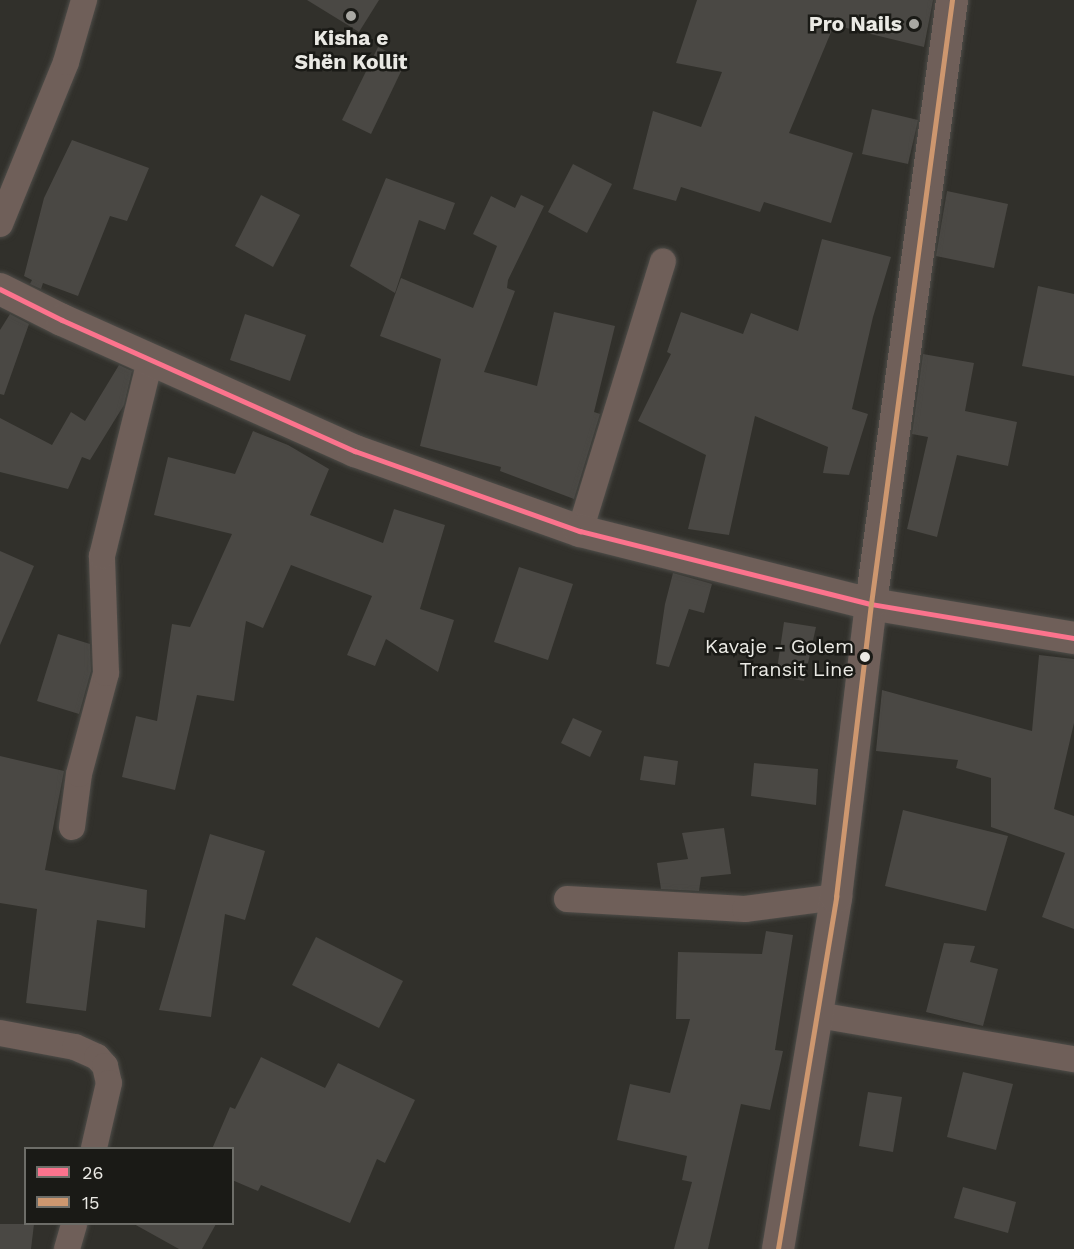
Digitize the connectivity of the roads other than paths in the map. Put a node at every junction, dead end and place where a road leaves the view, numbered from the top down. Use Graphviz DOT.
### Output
graph roads {
  1 [pos="84,0"];
  2 [pos="952,0"];
  3 [pos="0,224"];
  4 [pos="663,261"];
  5 [pos="0,289"];
  6 [pos="150,360"];
  7 [pos="580,531"];
  8 [pos="871,604"];
  9 [pos="1074,638"];
  10 [pos="72,827"];
  11 [pos="836,897"];
  12 [pos="567,900"];
  13 [pos="818,1016"];
  14 [pos="0,1033"];
  15 [pos="1074,1059"];
  16 [pos="94,1147"];
  17 [pos="74,1225"];
  18 [pos="67,1249"];
  19 [pos="778,1249"];
  1 -- 3 [label="street"];
  2 -- 8 [label="street"];
  4 -- 7 [label="street"];
  5 -- 6 [label="street"];
  6 -- 7 [label="street"];
  6 -- 10 [label="street"];
  7 -- 8 [label="street"];
  8 -- 9 [label="street"];
  8 -- 11 [label="street"];
  11 -- 12 [label="street"];
  11 -- 13 [label="street"];
  13 -- 15 [label="street"];
  13 -- 19 [label="street"];
  14 -- 16 [label="street"];
  17 -- 18 [label="street"];
}
